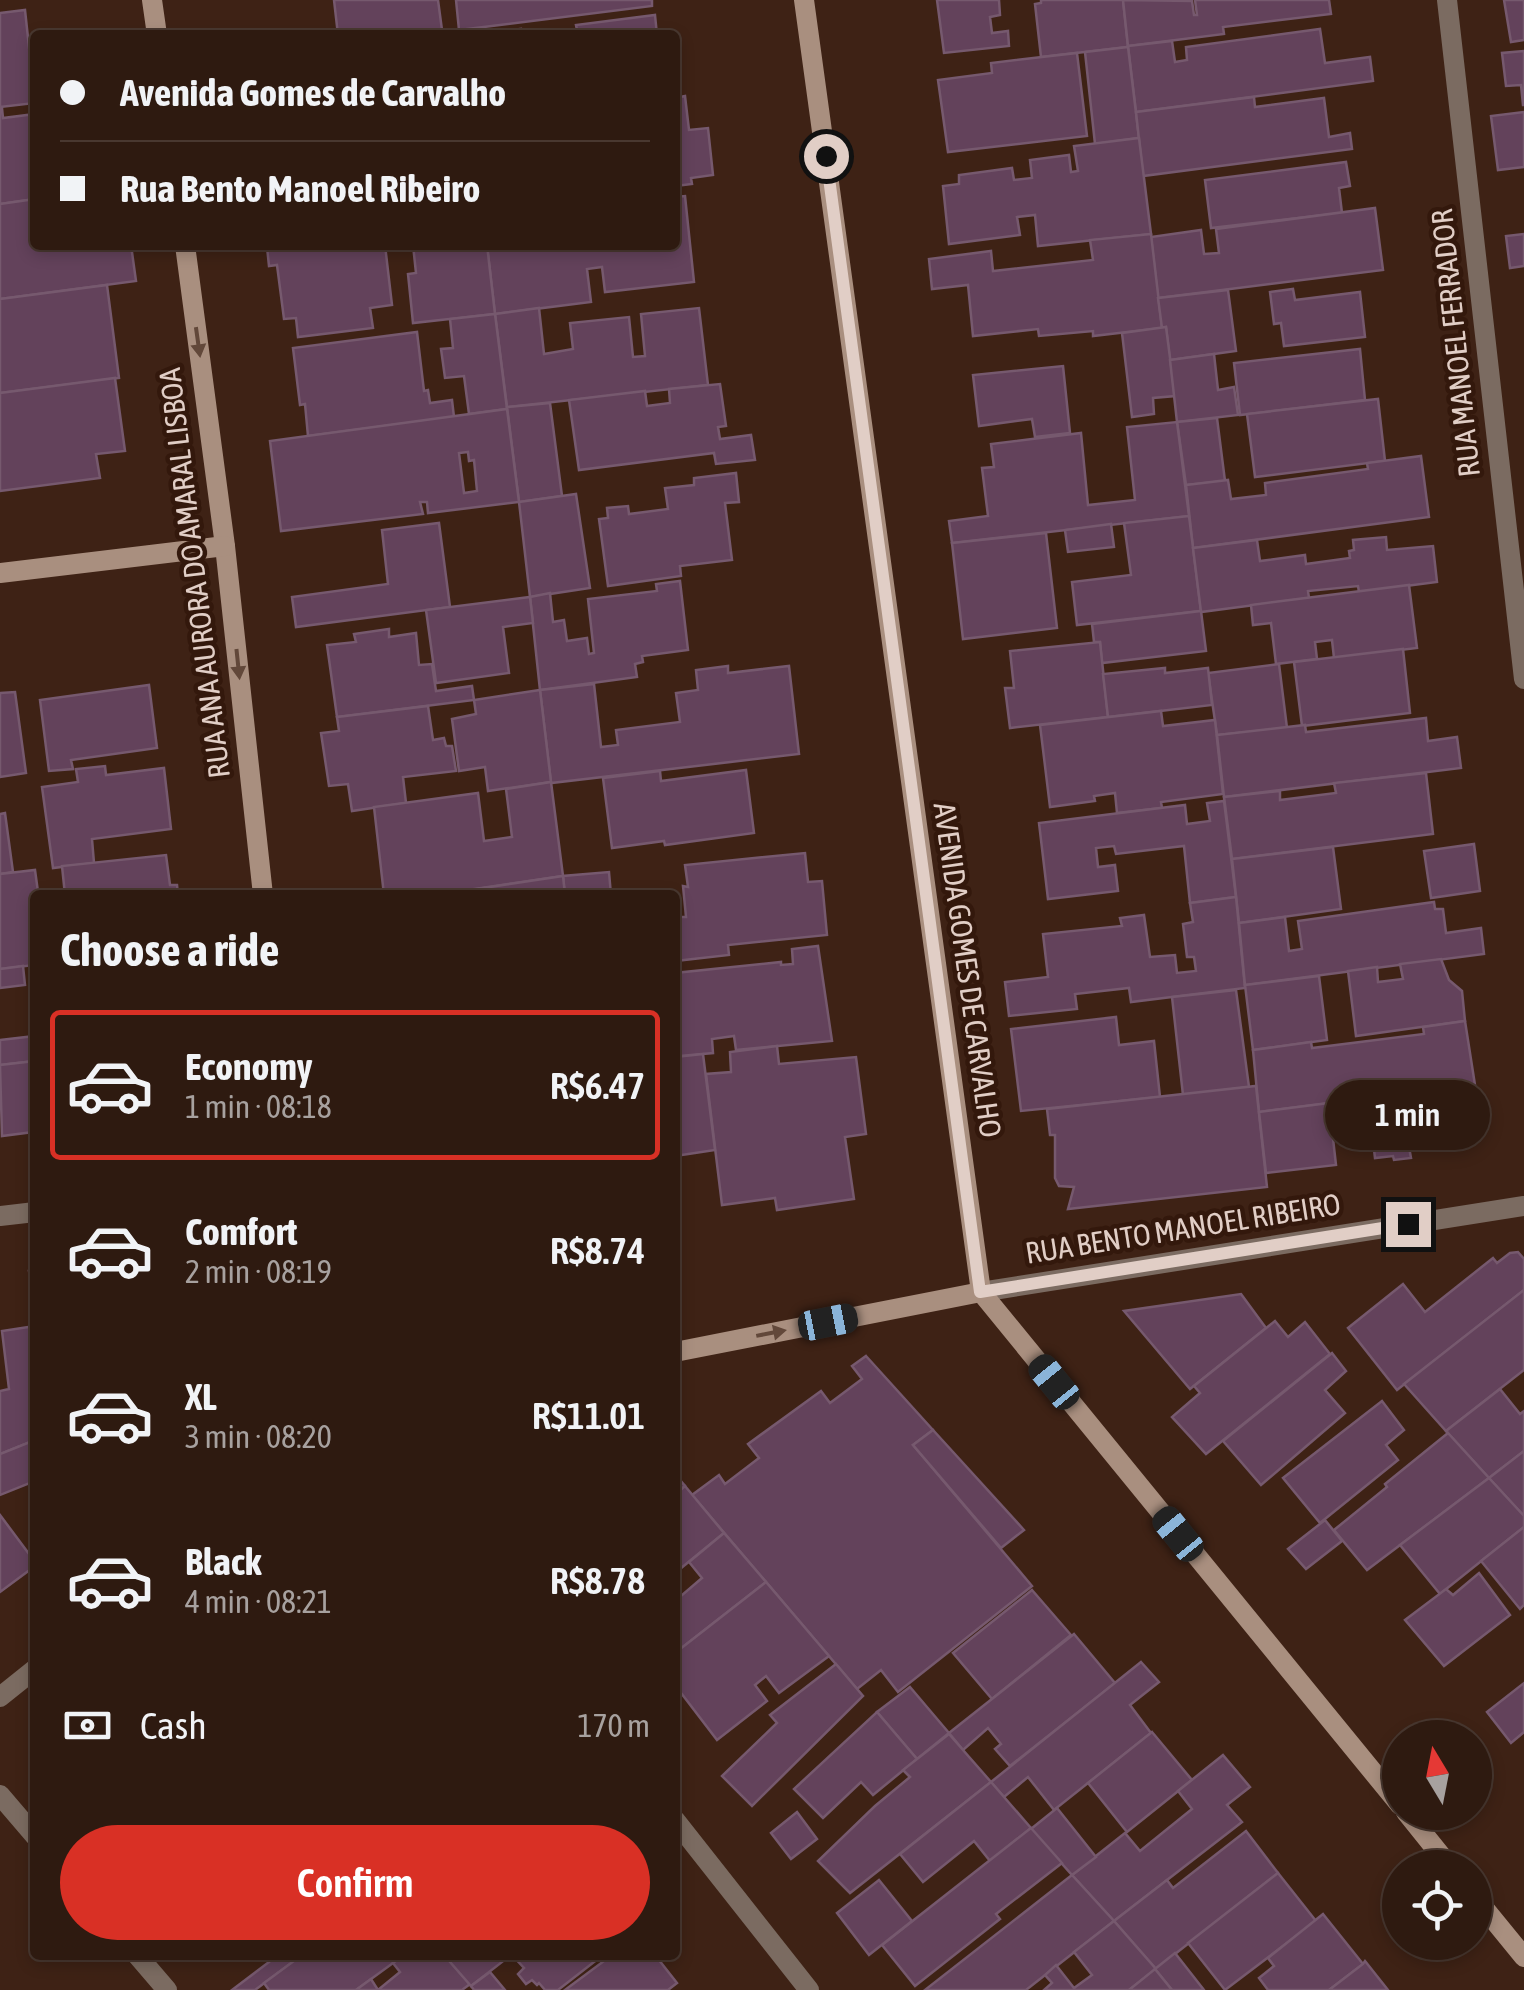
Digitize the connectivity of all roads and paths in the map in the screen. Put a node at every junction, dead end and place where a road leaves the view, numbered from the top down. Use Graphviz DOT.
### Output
graph roads {
  1 [pos="152,0"];
  2 [pos="804,0"];
  3 [pos="1447,0"];
  4 [pos="156,30"];
  5 [pos="186,250"];
  6 [pos="225,546"];
  7 [pos="0,573"];
  8 [pos="1524,678"];
  9 [pos="262,890"];
  10 [pos="1524,1206"];
  11 [pos="30,1213"];
  12 [pos="0,1216"];
  13 [pos="980,1292"];
  14 [pos="680,1351"];
  15 [pos="30,1673"];
  16 [pos="0,1697"];
  17 [pos="1382,1783"];
  18 [pos="0,1795"];
  19 [pos="680,1826"];
  20 [pos="30,1830"];
  21 [pos="1420,1830"];
  22 [pos="1437,1850"];
  23 [pos="1492,1918"];
  24 [pos="1524,1957"];
  25 [pos="141,1960"];
  26 [pos="167,1990"];
  27 [pos="809,1990"];
  1 -- 4 [label="street"];
  2 -- 13 [label="street, AVENIDA GOMES DE CARVALHO"];
  3 -- 8 [label="street, RUA MANOEL FERRADOR"];
  5 -- 6 [label="street, RUA ANA AURORA DO AMARAL LISBOA, one-way"];
  6 -- 7 [label="street"];
  6 -- 9 [label="street, RUA ANA AURORA DO AMARAL LISBOA, one-way"];
  10 -- 13 [label="street, RUA BENTO MANOEL RIBEIRO"];
  11 -- 12 [label="street"];
  14 -- 13 [label="street, RUA BENTO MANOEL RIBEIRO, one-way"];
  13 -- 17 [label="street"];
  15 -- 16 [label="street"];
  18 -- 20 [label="street"];
  19 -- 27 [label="street"];
  21 -- 22 [label="street"];
  23 -- 24 [label="street"];
  25 -- 26 [label="street"];
}
